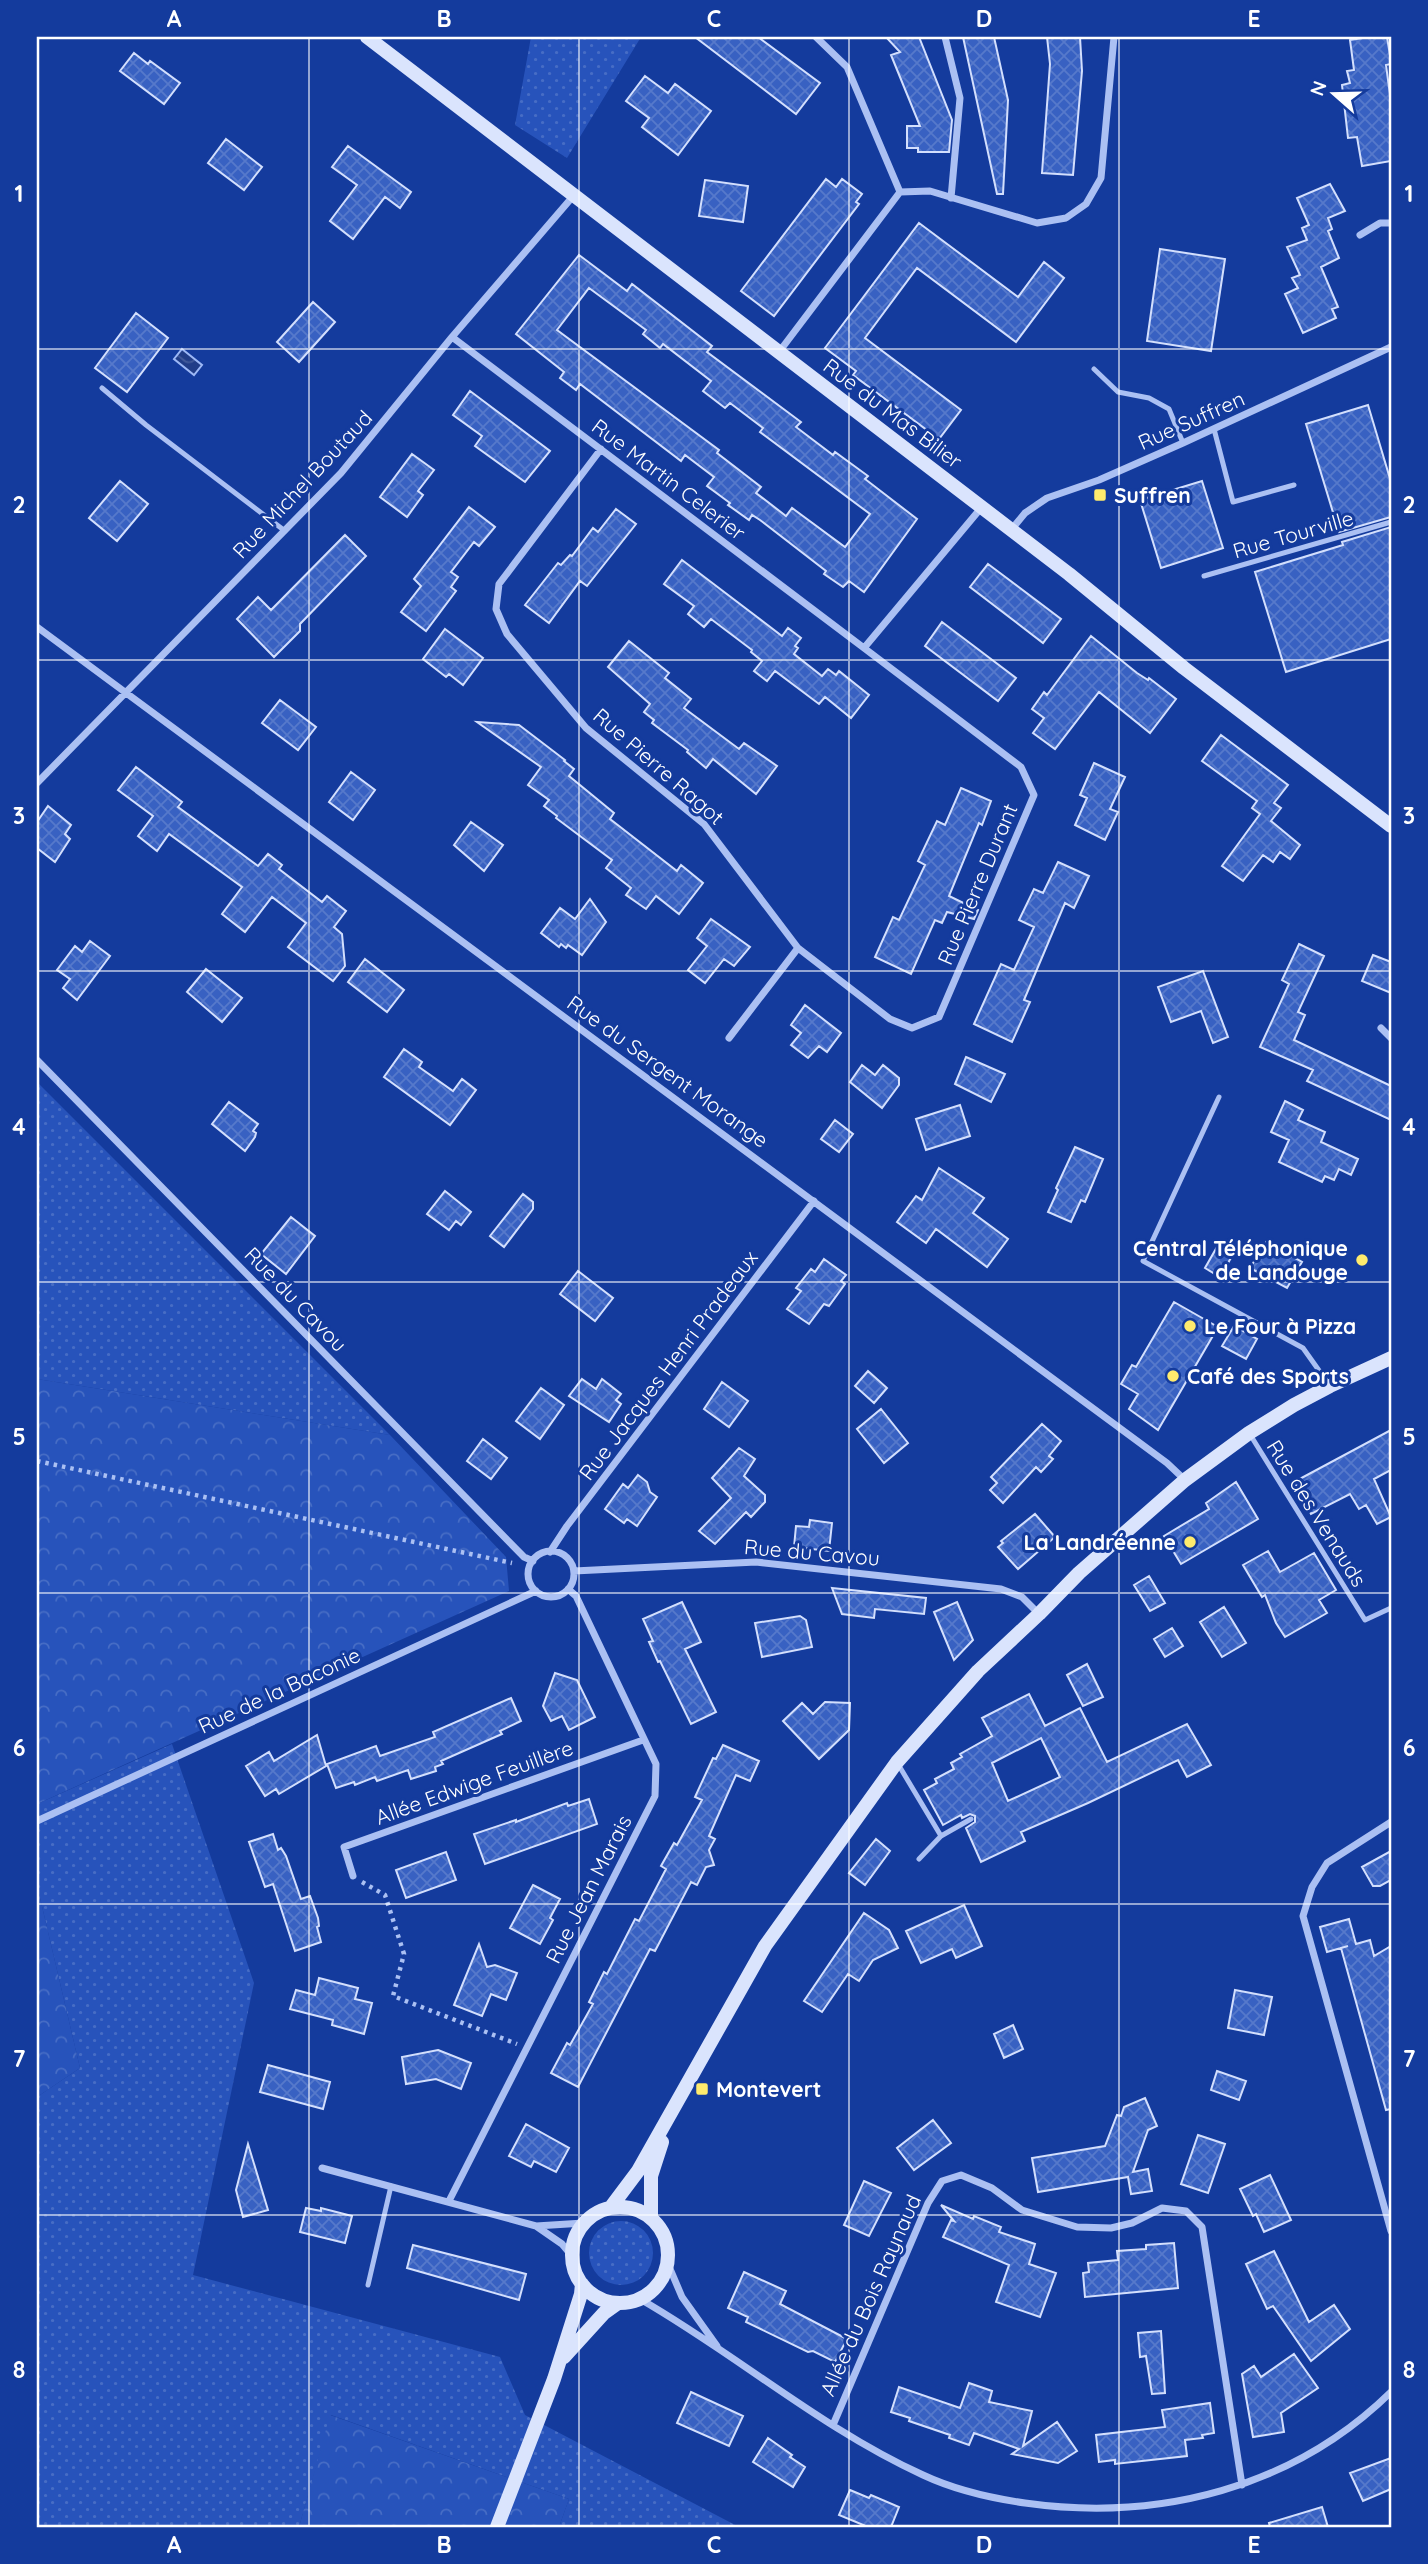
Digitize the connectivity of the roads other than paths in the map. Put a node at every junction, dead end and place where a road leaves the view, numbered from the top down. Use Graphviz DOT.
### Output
graph roads {
  1 [pos="367,37"];
  2 [pos="816,37"];
  3 [pos="944,37"];
  4 [pos="1114,37"];
  5 [pos="900,192"];
  6 [pos="575,194"];
  7 [pos="951,198"];
  8 [pos="1391,223"];
  9 [pos="1360,235"];
  10 [pos="452,337"];
  11 [pos="1391,347"];
  12 [pos="778,352"];
  13 [pos="1094,369"];
  14 [pos="102,388"];
  15 [pos="1214,429"];
  16 [pos="1183,443"];
  17 [pos="601,449"];
  18 [pos="1294,485"];
  19 [pos="982,507"];
  20 [pos="1391,522"];
  21 [pos="1011,530"];
  22 [pos="285,531"];
  23 [pos="1204,576"];
  24 [pos="37,627"];
  25 [pos="864,648"];
  26 [pos="127,694"];
  27 [pos="37,783"];
  28 [pos="1391,827"];
  29 [pos="797,948"];
  30 [pos="1381,1028"];
  31 [pos="729,1038"];
  32 [pos="1391,1038"];
  33 [pos="37,1060"];
  34 [pos="1219,1097"];
  35 [pos="814,1201"];
  36 [pos="1391,1358"];
  37 [pos="1330,1386"];
  38 [pos="1249,1433"];
  39 [pos="1185,1480"];
  40 [pos="550,1552"];
  41 [pos="531,1564"];
  42 [pos="574,1571"];
  43 [pos="568,1589"];
  44 [pos="536,1591"];
  45 [pos="1391,1608"];
  46 [pos="1039,1614"];
  47 [pos="643,1741"];
  48 [pos="897,1762"];
  49 [pos="971,1819"];
  50 [pos="37,1821"];
  51 [pos="1391,1822"];
  52 [pos="941,1836"];
  53 [pos="919,1859"];
  54 [pos="353,1876"];
  55 [pos="671,2115"];
  56 [pos="323,2168"];
  57 [pos="391,2186"];
  58 [pos="449,2201"];
  59 [pos="611,2207"];
  60 [pos="651,2218"];
  61 [pos="584,2223"];
  62 [pos="536,2226"];
  63 [pos="1391,2231"];
  64 [pos="572,2256"];
  65 [pos="668,2264"];
  66 [pos="582,2284"];
  67 [pos="368,2285"];
  68 [pos="640,2299"];
  69 [pos="618,2303"];
  70 [pos="722,2352"];
  71 [pos="561,2361"];
  72 [pos="1391,2392"];
  73 [pos="833,2425"];
  74 [pos="1242,2485"];
  75 [pos="497,2527"];
  1 -- 6 [label="main road, Rue du Mas Bilier"];
  2 -- 5 [label="street"];
  3 -- 7 [label="street"];
  4 -- 7 [label="street"];
  5 -- 7 [label="street"];
  5 -- 12 [label="street"];
  6 -- 10 [label="street, Rue Michel Boutaud"];
  6 -- 12 [label="main road, Rue du Mas Bilier"];
  8 -- 9 [label="street"];
  10 -- 17 [label="street, Rue Martin Celerier"];
  10 -- 22 [label="street, Rue Michel Boutaud"];
  11 -- 15 [label="street, Rue Suffren"];
  12 -- 19 [label="main road, Rue du Mas Bilier"];
  13 -- 16 [label="lane"];
  14 -- 22 [label="lane"];
  15 -- 16 [label="street, Rue Suffren"];
  15 -- 18 [label="lane"];
  16 -- 21 [label="street, Rue Suffren"];
  17 -- 25 [label="street, Rue Martin Celerier"];
  17 -- 29 [label="street, Rue Pierre Ragot"];
  19 -- 21 [label="main road, Rue du Mas Bilier"];
  19 -- 25 [label="street"];
  20 -- 23 [label="lane, Rue Tourville"];
  21 -- 28 [label="main road, Rue du Mas Bilier"];
  22 -- 26 [label="street, Rue Michel Boutaud"];
  24 -- 26 [label="street, Rue du Sergent Morange"];
  25 -- 29 [label="street, Rue Pierre Durant"];
  26 -- 27 [label="street, Rue Michel Boutaud"];
  26 -- 35 [label="street, Rue du Sergent Morange"];
  29 -- 31 [label="street"];
  30 -- 32 [label="street"];
  33 -- 41 [label="street, Rue du Cavou"];
  34 -- 37 [label="lane"];
  35 -- 39 [label="street, Rue du Sergent Morange"];
  35 -- 40 [label="street, Rue Jacques Henri Pradeaux"];
  36 -- 37 [label="main road"];
  37 -- 38 [label="main road"];
  38 -- 39 [label="main road"];
  38 -- 45 [label="lane, Rue des Venauds"];
  39 -- 46 [label="main road"];
  40 -- 41 [label="street"];
  40 -- 42 [label="street"];
  41 -- 44 [label="street"];
  42 -- 43 [label="street"];
  42 -- 46 [label="street, Rue du Cavou"];
  43 -- 44 [label="street"];
  43 -- 47 [label="street, Rue Jean Marais"];
  44 -- 50 [label="street, Rue de la Baconie"];
  46 -- 48 [label="main road"];
  47 -- 54 [label="street, Allée Edwige Feuillère"];
  47 -- 58 [label="street, Rue Jean Marais"];
  48 -- 52 [label="lane"];
  48 -- 55 [label="main road"];
  49 -- 52 [label="lane"];
  51 -- 63 [label="street"];
  52 -- 53 [label="lane"];
  55 -- 59 [label="main road"];
  55 -- 60 [label="main road"];
  56 -- 57 [label="street"];
  57 -- 58 [label="street"];
  57 -- 67 [label="lane"];
  58 -- 62 [label="street"];
  59 -- 60 [label="main road"];
  59 -- 61 [label="main road"];
  60 -- 65 [label="main road"];
  61 -- 62 [label="street"];
  61 -- 64 [label="main road"];
  62 -- 64 [label="street"];
  64 -- 66 [label="main road"];
  65 -- 68 [label="main road"];
  65 -- 70 [label="street"];
  66 -- 69 [label="main road"];
  66 -- 71 [label="main road"];
  68 -- 69 [label="main road"];
  68 -- 70 [label="street"];
  69 -- 71 [label="main road"];
  70 -- 73 [label="street"];
  71 -- 75 [label="main road"];
  72 -- 74 [label="street"];
  73 -- 74 [label="street"];
  73 -- 74 [label="street, Allée du Bois Raynaud"];
}
